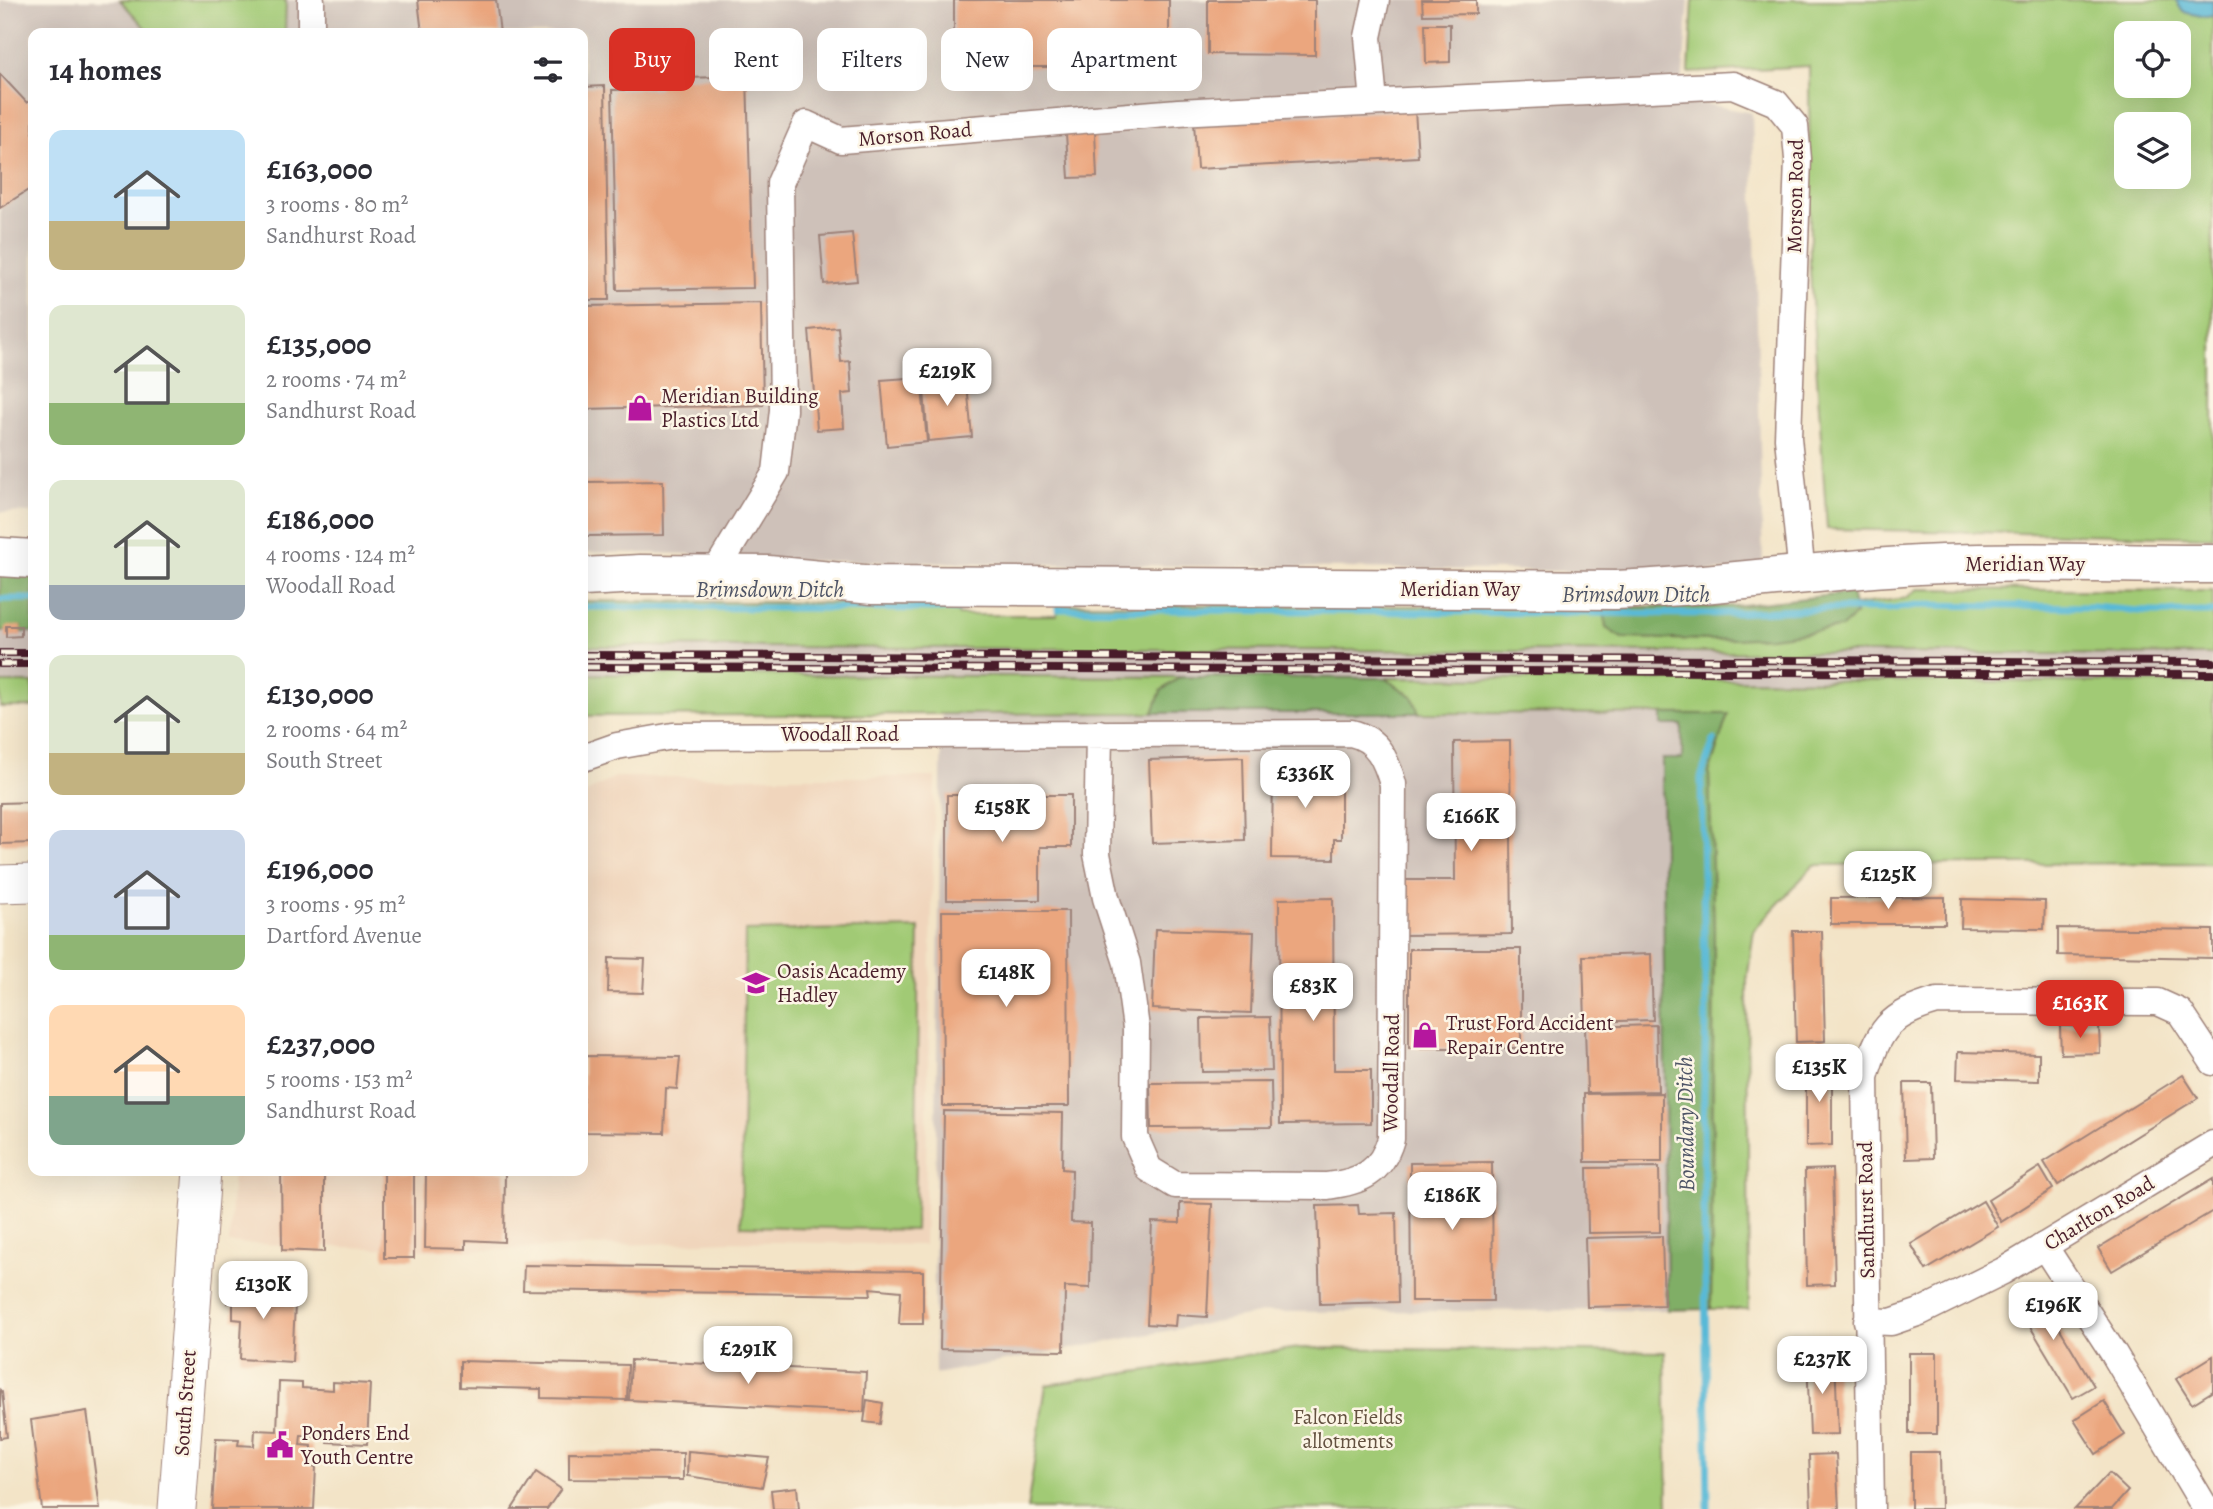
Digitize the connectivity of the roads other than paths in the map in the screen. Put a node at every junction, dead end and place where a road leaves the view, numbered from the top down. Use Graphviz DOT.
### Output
graph roads {
  1 [pos="311,0"];
  2 [pos="1376,0"];
  3 [pos="311,28"];
  4 [pos="1374,102"];
  5 [pos="0,557"];
  6 [pos="28,559"];
  7 [pos="2213,564"];
  8 [pos="715,574"];
  9 [pos="1801,575"];
  10 [pos="588,577"];
  11 [pos="873,585"];
  12 [pos="588,590"];
  13 [pos="1099,733"];
  14 [pos="588,756"];
  15 [pos="28,883"];
  16 [pos="0,884"];
  17 [pos="2213,1062"];
  18 [pos="2213,1144"];
  19 [pos="202,1176"];
  20 [pos="2044,1246"];
  21 [pos="1867,1321"];
  22 [pos="177,1509"];
  23 [pos="1871,1509"];
  24 [pos="2206,1509"];
  1 -- 3 [label="street"];
  2 -- 4 [label="street"];
  4 -- 8 [label="street, Morson Road"];
  4 -- 9 [label="street, Morson Road"];
  5 -- 6 [label="main road"];
  7 -- 9 [label="main road, Meridian Way"];
  8 -- 10 [label="main road, Meridian Way"];
  8 -- 11 [label="main road, Meridian Way"];
  9 -- 11 [label="main road, Meridian Way"];
  11 -- 12 [label="main road, Meridian Way"];
  13 -- 13 [label="street, Woodall Road"];
  13 -- 14 [label="street, Woodall Road"];
  15 -- 16 [label="street"];
  17 -- 21 [label="street, Sandhurst Road"];
  18 -- 20 [label="street, Charlton Road"];
  19 -- 22 [label="street, South Street"];
  20 -- 21 [label="street, Charlton Road"];
  20 -- 24 [label="street"];
  21 -- 23 [label="street, Sandhurst Road"];
}
